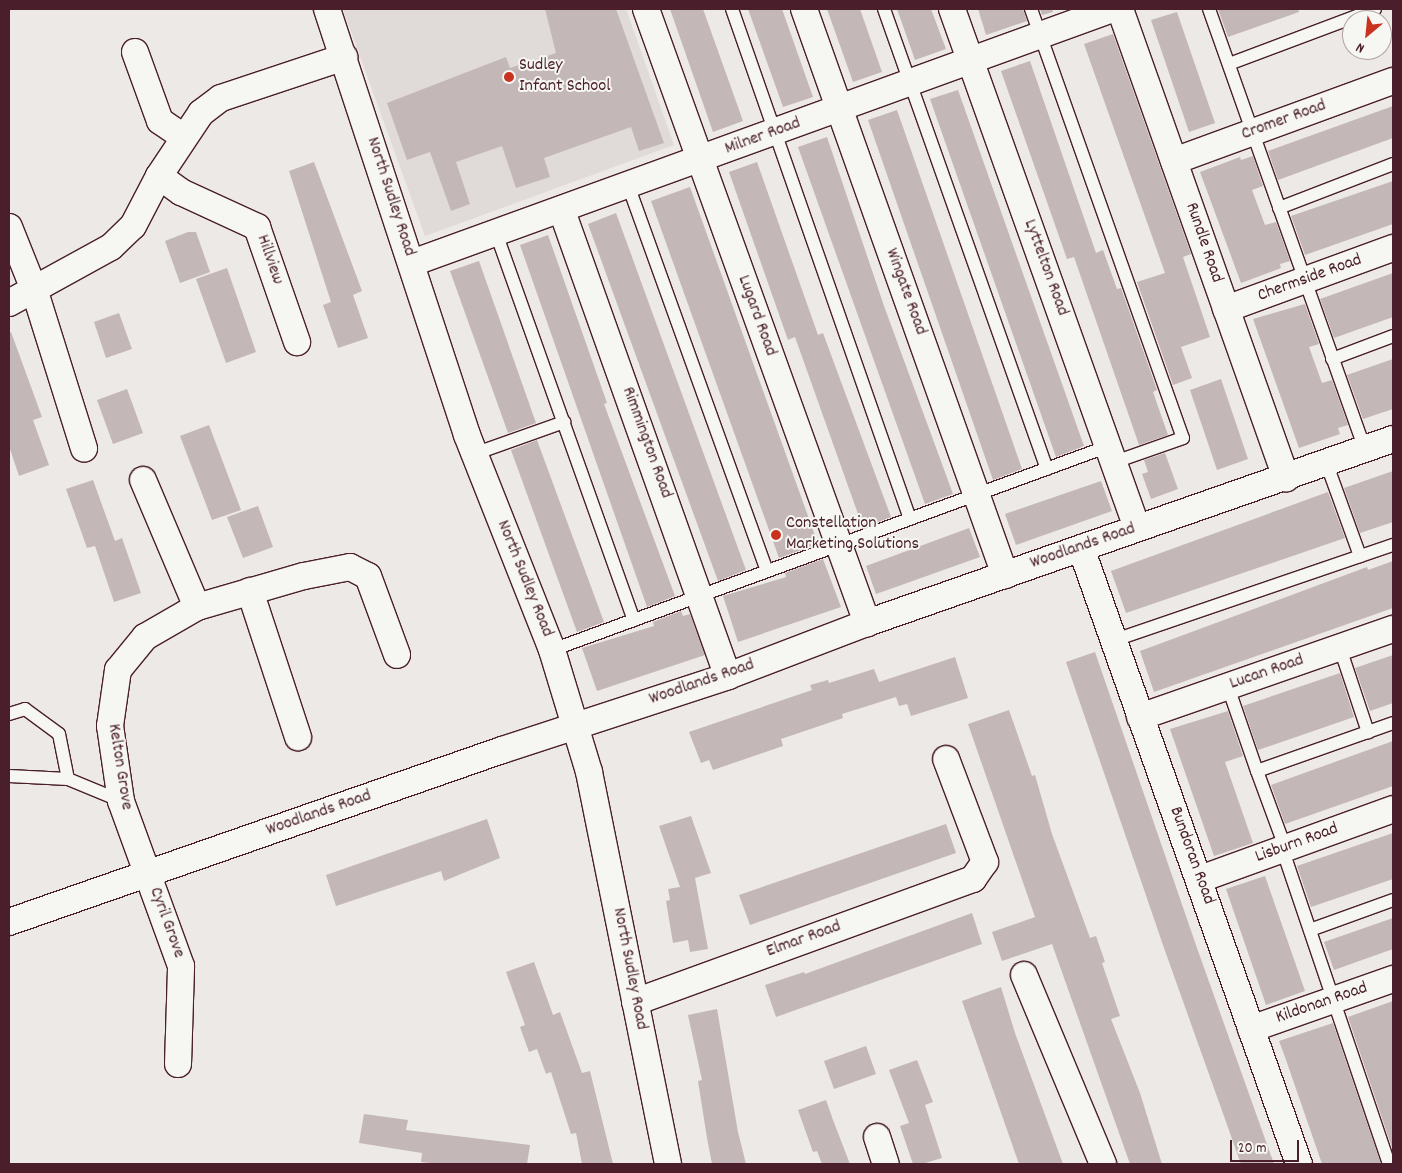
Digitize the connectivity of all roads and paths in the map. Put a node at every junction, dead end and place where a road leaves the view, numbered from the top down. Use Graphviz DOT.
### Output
graph roads {
  1 [pos="327,9"];
  2 [pos="646,9"];
  3 [pos="732,9"];
  4 [pos="804,9"];
  5 [pos="884,9"];
  6 [pos="952,9"];
  7 [pos="1031,9"];
  8 [pos="1112,9"];
  9 [pos="1120,9"];
  10 [pos="1209,9"];
  11 [pos="1375,9"];
  12 [pos="1041,36"];
  13 [pos="135,52"];
  14 [pos="344,57"];
  15 [pos="971,61"];
  16 [pos="1229,64"];
  17 [pos="1393,82"];
  18 [pos="912,84"];
  19 [pos="840,110"];
  20 [pos="776,132"];
  21 [pos="1253,132"];
  22 [pos="184,138"];
  23 [pos="700,159"];
  24 [pos="1174,161"];
  25 [pos="1393,164"];
  26 [pos="159,176"];
  27 [pos="628,186"];
  28 [pos="1279,208"];
  29 [pos="562,211"];
  30 [pos="9,227"];
  31 [pos="496,233"];
  32 [pos="1393,248"];
  33 [pos="412,263"];
  34 [pos="1304,281"];
  35 [pos="35,292"];
  36 [pos="9,303"];
  37 [pos="1226,309"];
  38 [pos="1393,336"];
  39 [pos="297,342"];
  40 [pos="1332,359"];
  41 [pos="564,422"];
  42 [pos="1393,439"];
  43 [pos="84,448"];
  44 [pos="1365,449"];
  45 [pos="474,454"];
  46 [pos="1112,454"];
  47 [pos="1326,462"];
  48 [pos="1047,469"];
  49 [pos="1286,478"];
  50 [pos="143,480"];
  51 [pos="977,494"];
  52 [pos="910,519"];
  53 [pos="1137,528"];
  54 [pos="838,543"];
  55 [pos="1393,545"];
  56 [pos="1081,548"];
  57 [pos="1360,556"];
  58 [pos="767,571"];
  59 [pos="1005,575"];
  60 [pos="250,591"];
  61 [pos="700,595"];
  62 [pos="197,608"];
  63 [pos="634,620"];
  64 [pos="866,623"];
  65 [pos="1393,629"];
  66 [pos="1115,640"];
  67 [pos="1340,648"];
  68 [pos="552,650"];
  69 [pos="397,655"];
  70 [pos="728,676"];
  71 [pos="1228,687"];
  72 [pos="9,714"];
  73 [pos="1140,717"];
  74 [pos="1393,723"];
  75 [pos="575,726"];
  76 [pos="1368,732"];
  77 [pos="298,737"];
  78 [pos="946,759"];
  79 [pos="1257,771"];
  80 [pos="9,776"];
  81 [pos="68,779"];
  82 [pos="121,801"];
  83 [pos="1393,809"];
  84 [pos="1283,848"];
  85 [pos="148,874"];
  86 [pos="1200,879"];
  87 [pos="1393,900"];
  88 [pos="10,918"];
  89 [pos="1310,930"];
  90 [pos="1024,975"];
  91 [pos="1393,979"];
  92 [pos="1333,1000"];
  93 [pos="635,1002"];
  94 [pos="1251,1029"];
  95 [pos="178,1064"];
  96 [pos="877,1137"];
  97 [pos="668,1164"];
  98 [pos="886,1164"];
  99 [pos="1103,1164"];
  100 [pos="1299,1164"];
  101 [pos="1389,1164"];
  1 -- 14 [label="street, North Sudley Road"];
  2 -- 23 [label="street, Lugard Road"];
  3 -- 20 [label="lane"];
  4 -- 19 [label="street, Wingate Road"];
  5 -- 18 [label="lane"];
  6 -- 15 [label="street, Lyttelton Road"];
  7 -- 12 [label="lane"];
  8 -- 12 [label="street, Milner Road"];
  9 -- 24 [label="street, Rundle Road"];
  10 -- 16 [label="lane"];
  11 -- 16 [label="lane"];
  12 -- 15 [label="street, Milner Road"];
  12 -- 46 [label="lane"];
  13 -- 22 [label="street"];
  14 -- 22 [label="street"];
  14 -- 33 [label="street, North Sudley Road"];
  15 -- 18 [label="street, Milner Road"];
  15 -- 46 [label="street, Lyttelton Road"];
  16 -- 21 [label="lane"];
  17 -- 21 [label="street, Cromer Road"];
  18 -- 19 [label="street, Milner Road"];
  18 -- 48 [label="lane"];
  19 -- 20 [label="street, Milner Road"];
  19 -- 51 [label="street, Wingate Road"];
  20 -- 23 [label="street, Milner Road"];
  20 -- 52 [label="lane"];
  21 -- 24 [label="street, Cromer Road"];
  21 -- 28 [label="lane"];
  22 -- 26 [label="street"];
  23 -- 27 [label="street, Milner Road"];
  23 -- 54 [label="street, Lugard Road"];
  24 -- 37 [label="street, Rundle Road"];
  25 -- 28 [label="lane"];
  26 -- 35 [label="street"];
  26 -- 39 [label="street, Hillview"];
  27 -- 29 [label="street, Milner Road"];
  27 -- 58 [label="lane"];
  28 -- 34 [label="lane"];
  29 -- 31 [label="street, Milner Road"];
  29 -- 61 [label="street, Rimmington Road"];
  30 -- 35 [label="street"];
  31 -- 33 [label="street, Milner Road"];
  31 -- 41 [label="lane"];
  32 -- 34 [label="street, Chermside Road"];
  33 -- 45 [label="street, North Sudley Road"];
  34 -- 37 [label="street, Chermside Road"];
  34 -- 40 [label="lane"];
  35 -- 36 [label="street"];
  35 -- 43 [label="street"];
  37 -- 49 [label="street, Rundle Road"];
  38 -- 40 [label="lane"];
  40 -- 44 [label="lane"];
  41 -- 45 [label="lane"];
  41 -- 63 [label="lane"];
  42 -- 44 [label="street, Woodlands Road"];
  44 -- 47 [label="street, Woodlands Road"];
  45 -- 68 [label="street, North Sudley Road"];
  46 -- 48 [label="lane"];
  46 -- 53 [label="street, Lyttelton Road"];
  47 -- 49 [label="street, Woodlands Road"];
  47 -- 57 [label="lane"];
  48 -- 51 [label="lane"];
  49 -- 53 [label="street, Woodlands Road"];
  50 -- 62 [label="street"];
  51 -- 52 [label="lane"];
  51 -- 59 [label="street, Wingate Road"];
  52 -- 54 [label="lane"];
  53 -- 56 [label="street, Woodlands Road"];
  54 -- 58 [label="lane"];
  54 -- 64 [label="street, Lugard Road"];
  55 -- 57 [label="lane"];
  56 -- 59 [label="street, Woodlands Road"];
  56 -- 66 [label="street, Bundoran Road"];
  57 -- 66 [label="lane"];
  58 -- 61 [label="lane"];
  59 -- 64 [label="street, Woodlands Road"];
  60 -- 62 [label="street, Kelton Grove"];
  60 -- 69 [label="street, Kelton Grove"];
  60 -- 77 [label="street"];
  61 -- 63 [label="lane"];
  61 -- 70 [label="street, Rimmington Road"];
  62 -- 82 [label="street, Kelton Grove"];
  63 -- 68 [label="lane"];
  64 -- 70 [label="street, Woodlands Road"];
  65 -- 67 [label="street, Lucan Road"];
  66 -- 73 [label="street, Bundoran Road"];
  67 -- 71 [label="street, Lucan Road"];
  67 -- 76 [label="lane"];
  68 -- 75 [label="street, North Sudley Road"];
  70 -- 75 [label="street, Woodlands Road"];
  71 -- 73 [label="street, Lucan Road"];
  71 -- 79 [label="lane"];
  72 -- 81 [label="lane"];
  73 -- 86 [label="street, Bundoran Road"];
  74 -- 76 [label="lane"];
  75 -- 85 [label="street, Woodlands Road"];
  75 -- 93 [label="street, North Sudley Road"];
  76 -- 79 [label="lane"];
  78 -- 93 [label="street, Elmar Road"];
  79 -- 84 [label="lane"];
  80 -- 81 [label="lane"];
  81 -- 82 [label="lane"];
  82 -- 85 [label="street, Kelton Grove"];
  83 -- 84 [label="street, Lisburn Road"];
  84 -- 86 [label="street, Lisburn Road"];
  84 -- 89 [label="lane"];
  85 -- 88 [label="street, Woodlands Road"];
  85 -- 95 [label="street, Cyril Grove"];
  86 -- 94 [label="street, Bundoran Road"];
  87 -- 89 [label="lane"];
  89 -- 92 [label="lane"];
  90 -- 99 [label="street"];
  91 -- 92 [label="street, Kildonan Road"];
  92 -- 94 [label="street, Kildonan Road"];
  92 -- 101 [label="lane"];
  93 -- 97 [label="street, North Sudley Road"];
  94 -- 100 [label="street, Bundoran Road"];
  96 -- 98 [label="street"];
}
